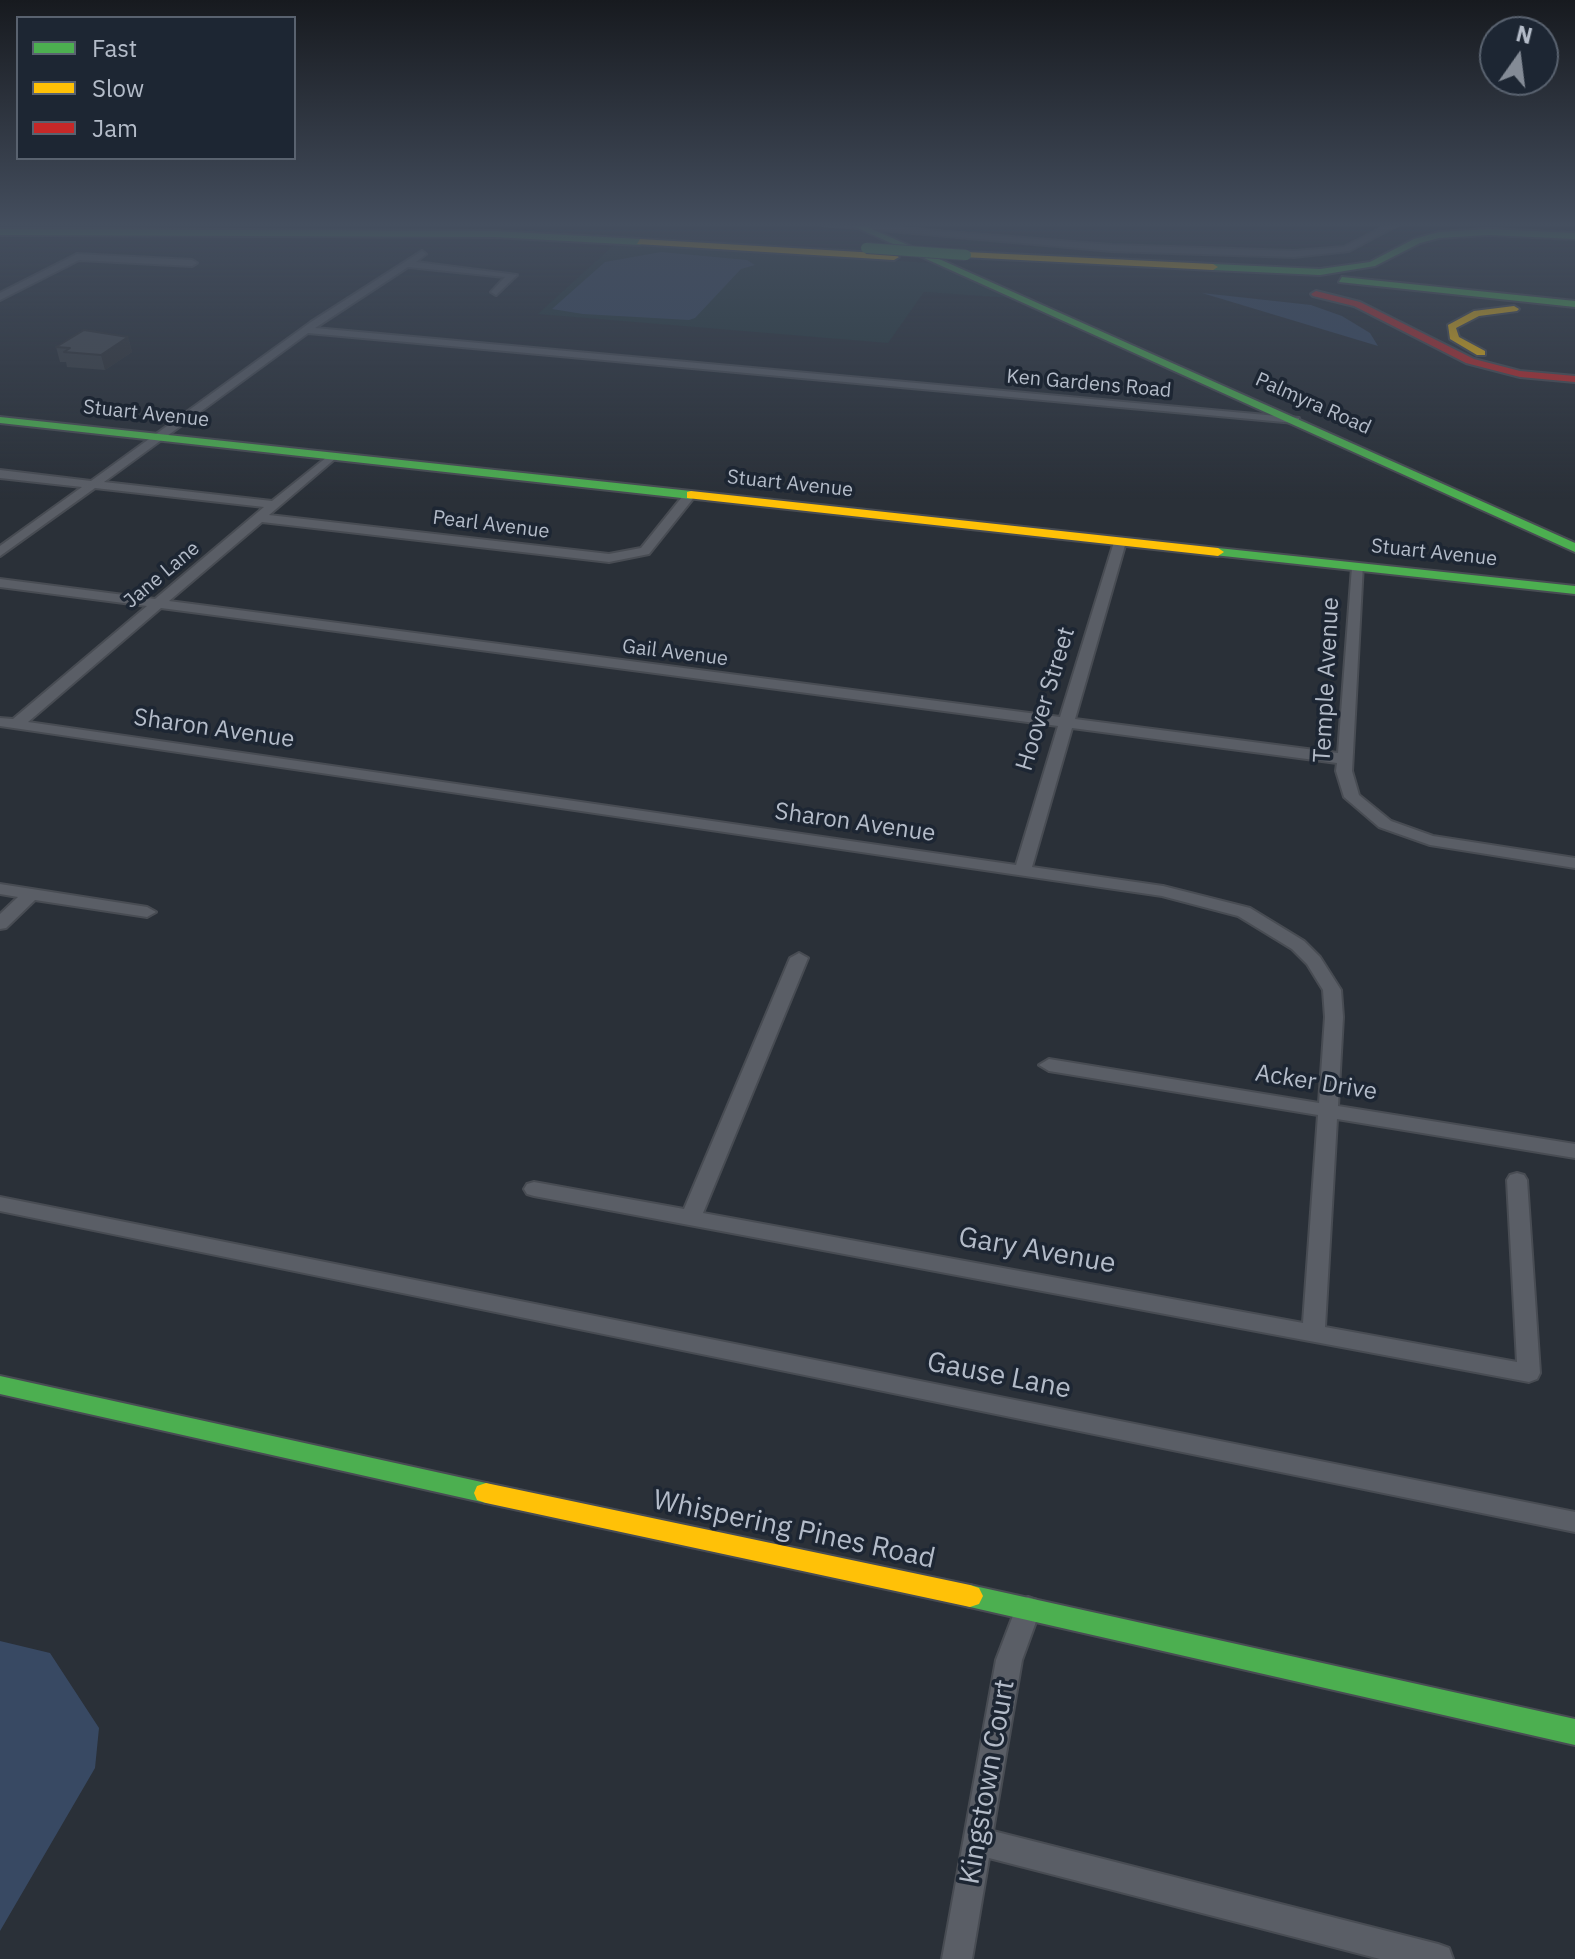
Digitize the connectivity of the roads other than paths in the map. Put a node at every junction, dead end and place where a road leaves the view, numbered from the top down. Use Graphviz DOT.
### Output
graph roads {
  1 [pos="328,316"];
  2 [pos="1062,316"];
  3 [pos="1381,316"];
  4 [pos="1469,316"];
  5 [pos="307,330"];
  6 [pos="1575,370"];
  7 [pos="1575,379"];
  8 [pos="0,420"];
  9 [pos="1295,420"];
  10 [pos="159,438"];
  11 [pos="332,456"];
  12 [pos="0,474"];
  13 [pos="95,485"];
  14 [pos="690,495"];
  15 [pos="275,505"];
  16 [pos="261,518"];
  17 [pos="1120,542"];
  18 [pos="1575,548"];
  19 [pos="0,552"];
  20 [pos="1358,567"];
  21 [pos="0,583"];
  22 [pos="1575,590"];
  23 [pos="159,603"];
  24 [pos="8,723"];
  25 [pos="1067,723"];
  26 [pos="1345,759"];
  27 [pos="1575,863"];
  28 [pos="1022,871"];
  29 [pos="0,889"];
  30 [pos="31,894"];
  31 [pos="147,912"];
  32 [pos="0,924"];
  33 [pos="799,958"];
  34 [pos="1049,1065"];
  35 [pos="1327,1111"];
  36 [pos="1575,1151"];
  37 [pos="1517,1180"];
  38 [pos="534,1189"];
  39 [pos="0,1204"];
  40 [pos="691,1217"];
  41 [pos="1314,1332"];
  42 [pos="0,1385"];
  43 [pos="1575,1522"];
  44 [pos="1028,1608"];
  45 [pos="1575,1732"];
  46 [pos="977,1841"];
  47 [pos="957,1959"];
  48 [pos="1438,1959"];
  1 -- 5 [label="street"];
  2 -- 9 [label="main road, Palmyra Road"];
  3 -- 7 [label="main road"];
  4 -- 6 [label="main road"];
  5 -- 9 [label="street, Ken Gardens Road"];
  5 -- 10 [label="street"];
  8 -- 10 [label="main road, Stuart Avenue"];
  9 -- 18 [label="main road, Palmyra Road"];
  10 -- 11 [label="main road, Stuart Avenue"];
  10 -- 13 [label="street"];
  11 -- 14 [label="main road, Stuart Avenue"];
  11 -- 15 [label="street, Jane Lane"];
  12 -- 13 [label="street"];
  13 -- 15 [label="street"];
  13 -- 19 [label="street"];
  14 -- 16 [label="street, Pearl Avenue"];
  14 -- 17 [label="main road, Stuart Avenue"];
  15 -- 16 [label="street, Jane Lane"];
  16 -- 23 [label="street, Jane Lane"];
  17 -- 20 [label="main road, Stuart Avenue"];
  17 -- 25 [label="street, Hoover Street"];
  20 -- 22 [label="main road, Stuart Avenue"];
  20 -- 26 [label="street, Temple Avenue"];
  21 -- 23 [label="street, Gail Avenue"];
  23 -- 24 [label="street, Jane Lane"];
  23 -- 25 [label="street, Gail Avenue"];
  24 -- 28 [label="street, Sharon Avenue"];
  25 -- 26 [label="street, Gail Avenue"];
  25 -- 28 [label="street, Hoover Street"];
  26 -- 27 [label="street, Temple Avenue"];
  28 -- 35 [label="street, Sharon Avenue"];
  29 -- 30 [label="street"];
  30 -- 31 [label="street"];
  30 -- 32 [label="street"];
  33 -- 40 [label="street"];
  34 -- 35 [label="street, Acker Drive"];
  35 -- 36 [label="street, Acker Drive"];
  35 -- 41 [label="street, Sharon Avenue"];
  37 -- 41 [label="street, Gary Avenue"];
  38 -- 40 [label="street, Gary Avenue"];
  39 -- 43 [label="street, Gause Lane"];
  40 -- 41 [label="street, Gary Avenue"];
  42 -- 44 [label="main road, Whispering Pines Road"];
  44 -- 45 [label="main road, Whispering Pines Road"];
  44 -- 46 [label="street, Kingstown Court"];
  46 -- 47 [label="street, Kingstown Court"];
  46 -- 48 [label="street"];
}
